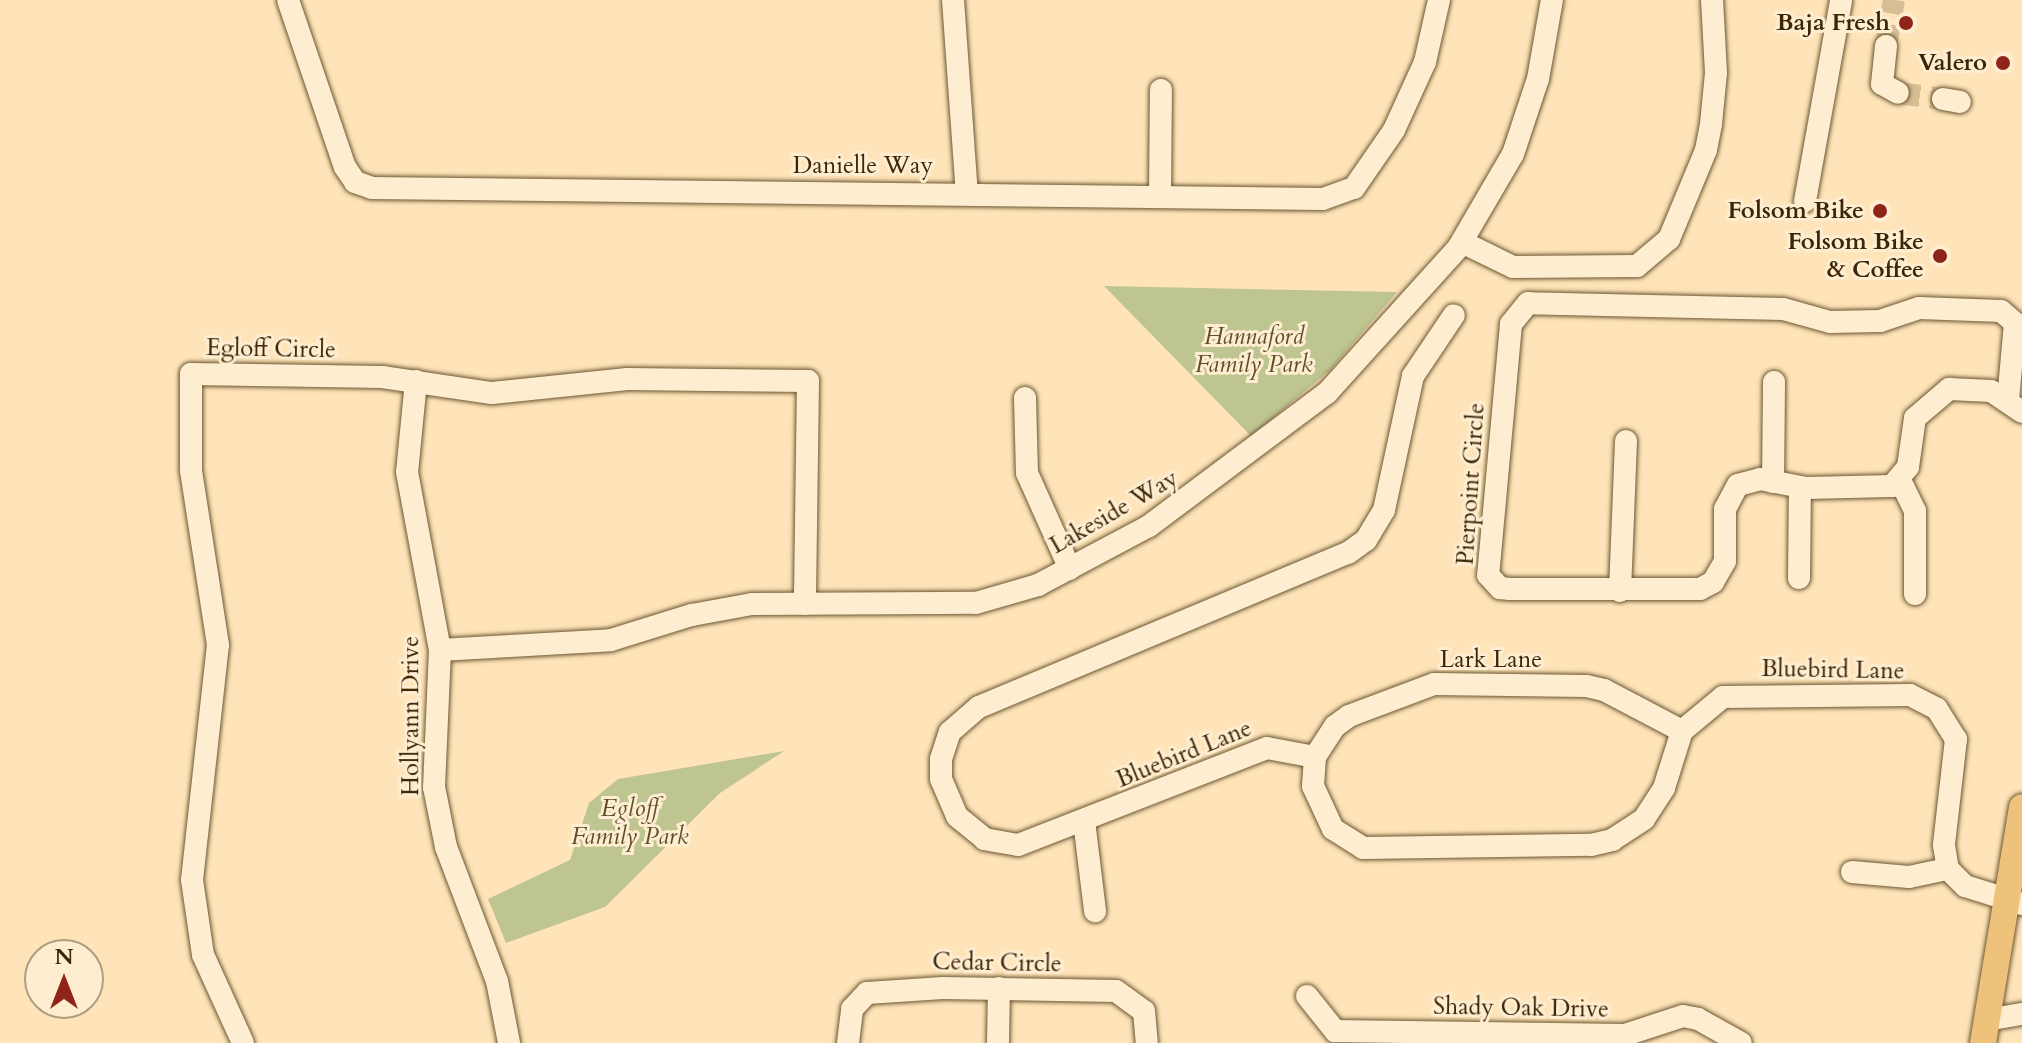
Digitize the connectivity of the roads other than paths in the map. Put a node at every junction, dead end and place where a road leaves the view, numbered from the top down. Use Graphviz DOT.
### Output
graph roads {
  1 [pos="288,0"];
  2 [pos="953,0"];
  3 [pos="1439,0"];
  4 [pos="1552,0"];
  5 [pos="1712,0"];
  6 [pos="1841,0"];
  7 [pos="1886,46"];
  8 [pos="1161,90"];
  9 [pos="1898,93"];
  10 [pos="967,193"];
  11 [pos="1160,196"];
  12 [pos="1805,201"];
  13 [pos="1462,242"];
  14 [pos="1454,315"];
  15 [pos="416,381"];
  16 [pos="1774,382"];
  17 [pos="1025,398"];
  18 [pos="2017,402"];
  19 [pos="1626,441"];
  20 [pos="1900,480"];
  21 [pos="1773,482"];
  22 [pos="1800,487"];
  23 [pos="1070,569"];
  24 [pos="1799,578"];
  25 [pos="1620,591"];
  26 [pos="1915,594"];
  27 [pos="805,604"];
  28 [pos="440,650"];
  29 [pos="1682,731"];
  30 [pos="1315,757"];
  31 [pos="2022,807"];
  32 [pos="1084,821"];
  33 [pos="1948,869"];
  34 [pos="1852,872"];
  35 [pos="2014,901"];
  36 [pos="1095,911"];
  37 [pos="999,988"];
  38 [pos="1307,996"];
  39 [pos="2022,1014"];
  40 [pos="1985,1031"];
  41 [pos="1339,1037"];
  42 [pos="1638,1037"];
  43 [pos="1600,1039"];
  44 [pos="243,1043"];
  45 [pos="509,1043"];
  46 [pos="848,1043"];
  47 [pos="998,1043"];
  48 [pos="1147,1043"];
  49 [pos="1741,1043"];
  1 -- 10 [label="street, Danielle Way"];
  2 -- 10 [label="street"];
  3 -- 11 [label="street, Danielle Way"];
  4 -- 13 [label="street, Lakeside Way"];
  5 -- 13 [label="street"];
  6 -- 12 [label="street"];
  7 -- 9 [label="street"];
  8 -- 11 [label="street"];
  10 -- 11 [label="street, Danielle Way"];
  13 -- 23 [label="street, Lakeside Way"];
  14 -- 32 [label="street, Bluebird Lane"];
  15 -- 27 [label="street, Egloff Circle"];
  15 -- 28 [label="street, Hollyann Drive"];
  15 -- 44 [label="street, Egloff Circle"];
  16 -- 21 [label="street"];
  17 -- 23 [label="street"];
  18 -- 20 [label="street, Pierpoint Circle"];
  18 -- 25 [label="street, Pierpoint Circle"];
  19 -- 25 [label="street"];
  20 -- 22 [label="street, Pierpoint Circle"];
  20 -- 26 [label="street"];
  21 -- 22 [label="street, Pierpoint Circle"];
  21 -- 25 [label="street, Pierpoint Circle"];
  22 -- 24 [label="street"];
  23 -- 27 [label="street, Lakeside Way"];
  27 -- 28 [label="street, Lakeside Way"];
  28 -- 45 [label="street, Hollyann Drive"];
  29 -- 30 [label="street, Lark Lane"];
  29 -- 30 [label="street, Bluebird Lane"];
  29 -- 33 [label="street, Bluebird Lane"];
  30 -- 32 [label="street, Bluebird Lane"];
  31 -- 35 [label="main road"];
  32 -- 36 [label="street"];
  33 -- 34 [label="street"];
  33 -- 35 [label="street"];
  35 -- 40 [label="main road"];
  37 -- 46 [label="street, Cedar Circle"];
  37 -- 47 [label="street"];
  37 -- 48 [label="street, Cedar Circle"];
  38 -- 41 [label="street, Shady Oak Drive"];
  39 -- 40 [label="street"];
  41 -- 43 [label="street, Shady Oak Drive"];
  42 -- 43 [label="street, Shady Oak Drive"];
  42 -- 49 [label="street, Shady Oak Drive"];
}
